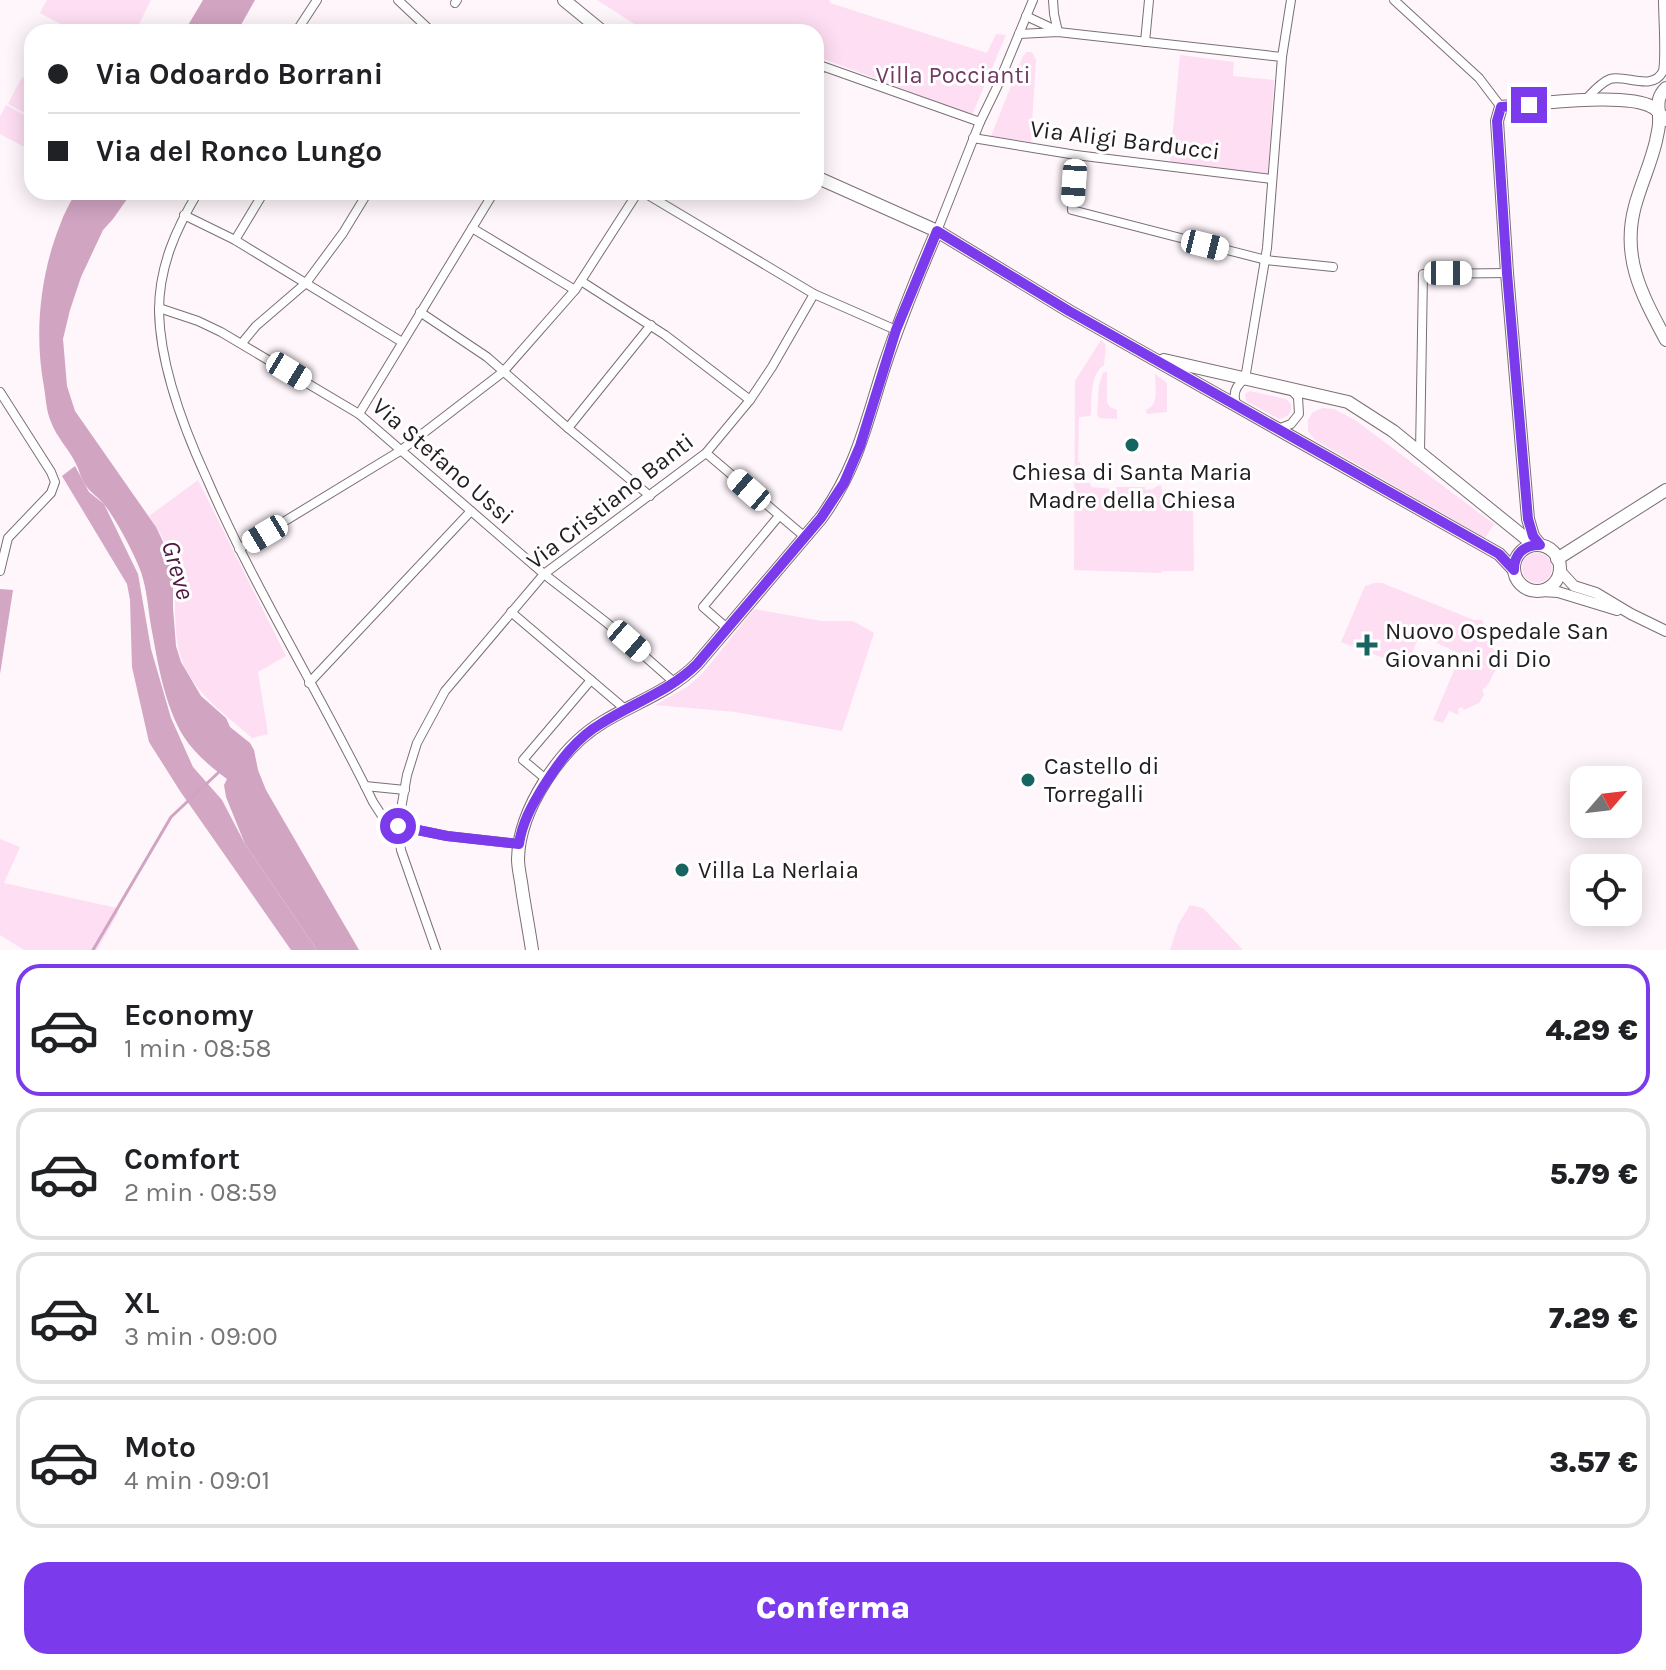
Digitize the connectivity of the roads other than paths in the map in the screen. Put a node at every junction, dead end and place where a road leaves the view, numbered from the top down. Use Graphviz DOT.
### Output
graph roads {
  1 [pos="317,0"];
  2 [pos="398,0"];
  3 [pos="564,0"];
  4 [pos="1033,0"];
  5 [pos="1053,0"];
  6 [pos="1149,0"];
  7 [pos="1291,0"];
  8 [pos="1394,0"];
  9 [pos="1663,0"];
  10 [pos="1026,16"];
  11 [pos="301,24"];
  12 [pos="424,24"];
  13 [pos="593,24"];
  14 [pos="1058,32"];
  15 [pos="1019,34"];
  16 [pos="1145,42"];
  17 [pos="1282,57"];
  18 [pos="824,67"];
  19 [pos="1666,89"];
  20 [pos="1624,100"];
  21 [pos="1585,101"];
  22 [pos="1501,107"];
  23 [pos="1663,116"];
  24 [pos="980,122"];
  25 [pos="973,138"];
  26 [pos="1666,140"];
  27 [pos="1076,155"];
  28 [pos="1650,165"];
  29 [pos="824,179"];
  30 [pos="1272,179"];
  31 [pos="193,200"];
  32 [pos="259,200"];
  33 [pos="363,200"];
  34 [pos="490,200"];
  35 [pos="635,200"];
  36 [pos="654,200"];
  37 [pos="184,215"];
  38 [pos="472,228"];
  39 [pos="937,231"];
  40 [pos="235,240"];
  41 [pos="1266,260"];
  42 [pos="1333,267"];
  43 [pos="1507,273"];
  44 [pos="581,281"];
  45 [pos="306,283"];
  46 [pos="575,290"];
  47 [pos="814,294"];
  48 [pos="159,308"];
  49 [pos="420,312"];
  50 [pos="651,325"];
  51 [pos="896,330"];
  52 [pos="1666,340"];
  53 [pos="402,342"];
  54 [pos="242,343"];
  55 [pos="1150,356"];
  56 [pos="503,372"];
  57 [pos="1245,379"];
  58 [pos="1291,390"];
  59 [pos="0,392"];
  60 [pos="750,400"];
  61 [pos="1237,406"];
  62 [pos="359,414"];
  63 [pos="568,428"];
  64 [pos="1277,429"];
  65 [pos="400,451"];
  66 [pos="1420,452"];
  67 [pos="706,453"];
  68 [pos="1666,490"];
  69 [pos="650,496"];
  70 [pos="471,511"];
  71 [pos="779,516"];
  72 [pos="805,537"];
  73 [pos="1537,545"];
  74 [pos="239,549"];
  75 [pos="1558,561"];
  76 [pos="1514,570"];
  77 [pos="0,571"];
  78 [pos="544,574"];
  79 [pos="1541,591"];
  80 [pos="511,612"];
  81 [pos="1631,614"];
  82 [pos="727,628"];
  83 [pos="1666,631"];
  84 [pos="591,680"];
  85 [pos="309,683"];
  86 [pos="675,683"];
  87 [pos="625,709"];
  88 [pos="547,780"];
  89 [pos="365,786"];
  90 [pos="405,790"];
  91 [pos="398,826"];
  92 [pos="519,844"];
  93 [pos="436,950"];
  94 [pos="532,950"];
  1 -- 11 [label="street"];
  2 -- 12 [label="street"];
  3 -- 13 [label="main road"];
  4 -- 10 [label="street"];
  5 -- 14 [label="street"];
  6 -- 16 [label="street"];
  7 -- 17 [label="street"];
  8 -- 22 [label="street"];
  9 -- 21 [label="street"];
  10 -- 14 [label="street"];
  10 -- 15 [label="street"];
  14 -- 15 [label="street"];
  14 -- 16 [label="street"];
  15 -- 24 [label="street"];
  16 -- 17 [label="street"];
  17 -- 30 [label="street"];
  18 -- 24 [label="street"];
  19 -- 20 [label="main road"];
  19 -- 23 [label="main road"];
  20 -- 21 [label="main road"];
  20 -- 23 [label="main road"];
  21 -- 22 [label="main road"];
  22 -- 43 [label="main road"];
  23 -- 28 [label="main road"];
  24 -- 25 [label="street"];
  25 -- 27 [label="street, Via Aligi Barducci"];
  25 -- 39 [label="street"];
  26 -- 28 [label="main road"];
  27 -- 30 [label="street, Via Aligi Barducci"];
  27 -- 41 [label="street"];
  28 -- 52 [label="main road"];
  29 -- 39 [label="main road"];
  30 -- 41 [label="street"];
  31 -- 37 [label="street"];
  32 -- 40 [label="street"];
  33 -- 45 [label="street"];
  34 -- 38 [label="street"];
  35 -- 44 [label="street"];
  36 -- 47 [label="street"];
  37 -- 40 [label="street"];
  37 -- 48 [label="street"];
  38 -- 46 [label="street"];
  38 -- 49 [label="street"];
  39 -- 51 [label="main road"];
  39 -- 55 [label="main road"];
  40 -- 45 [label="street"];
  41 -- 42 [label="street"];
  41 -- 57 [label="street"];
  43 -- 66 [label="street"];
  43 -- 73 [label="main road"];
  44 -- 46 [label="street"];
  44 -- 50 [label="street"];
  45 -- 53 [label="street"];
  45 -- 54 [label="street"];
  46 -- 56 [label="street"];
  47 -- 51 [label="street"];
  47 -- 60 [label="street, Via Cristiano Banti"];
  48 -- 54 [label="street, Via Stefano Ussi"];
  48 -- 74 [label="street"];
  49 -- 53 [label="street"];
  49 -- 56 [label="street"];
  50 -- 60 [label="street"];
  50 -- 63 [label="street"];
  51 -- 72 [label="main road"];
  53 -- 62 [label="street"];
  54 -- 62 [label="street, Via Stefano Ussi"];
  55 -- 57 [label="main road"];
  55 -- 61 [label="main road"];
  56 -- 63 [label="street"];
  56 -- 65 [label="street"];
  57 -- 58 [label="main road"];
  57 -- 61 [label="street"];
  58 -- 64 [label="street"];
  58 -- 66 [label="main road"];
  59 -- 77 [label="street"];
  60 -- 67 [label="street, Via Cristiano Banti"];
  61 -- 64 [label="main road"];
  62 -- 65 [label="street, Via Stefano Ussi"];
  63 -- 69 [label="street"];
  64 -- 76 [label="main road"];
  65 -- 70 [label="street, Via Stefano Ussi"];
  65 -- 74 [label="street"];
  66 -- 73 [label="main road"];
  67 -- 69 [label="street, Via Cristiano Banti"];
  67 -- 71 [label="street"];
  68 -- 75 [label="main road"];
  69 -- 78 [label="street, Via Cristiano Banti"];
  70 -- 78 [label="street, Via Stefano Ussi"];
  70 -- 85 [label="street"];
  71 -- 72 [label="street"];
  71 -- 82 [label="street"];
  72 -- 82 [label="main road"];
  73 -- 75 [label="main road"];
  73 -- 76 [label="main road"];
  74 -- 85 [label="street"];
  75 -- 79 [label="main road"];
  75 -- 81 [label="street"];
  76 -- 79 [label="main road"];
  78 -- 80 [label="street, Via Cristiano Banti"];
  78 -- 86 [label="street, Via Stefano Ussi"];
  79 -- 81 [label="street"];
  80 -- 84 [label="street"];
  80 -- 90 [label="street, Via Cristiano Banti"];
  81 -- 83 [label="street"];
  82 -- 86 [label="main road"];
  84 -- 87 [label="street"];
  84 -- 88 [label="street"];
  85 -- 89 [label="street"];
  86 -- 87 [label="main road"];
  87 -- 88 [label="main road"];
  88 -- 92 [label="main road"];
  89 -- 90 [label="street"];
  89 -- 91 [label="street"];
  90 -- 91 [label="street, Via Cristiano Banti"];
  91 -- 92 [label="street"];
  91 -- 93 [label="street"];
  92 -- 94 [label="main road"];
}
